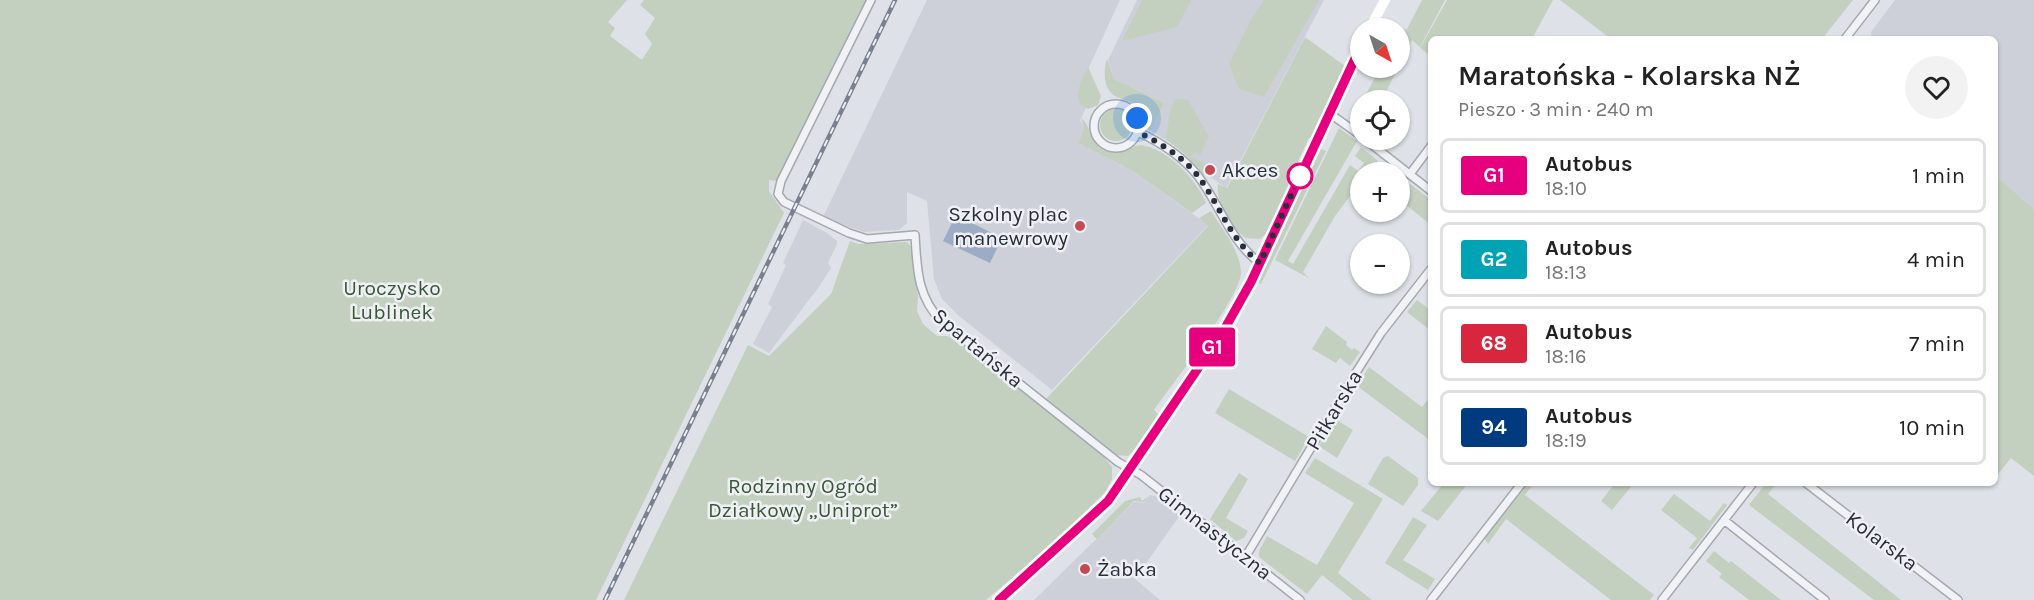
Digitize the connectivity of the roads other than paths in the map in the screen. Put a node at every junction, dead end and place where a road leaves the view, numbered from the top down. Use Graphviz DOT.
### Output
graph roads {
  1 [pos="871,0"];
  2 [pos="1385,0"];
  3 [pos="1875,0"];
  4 [pos="1375,18"];
  5 [pos="1847,36"];
  6 [pos="1350,69"];
  7 [pos="1329,113"];
  8 [pos="1350,128"];
  9 [pos="1138,132"];
  10 [pos="1379,150"];
  11 [pos="1428,150"];
  12 [pos="1394,162"];
  13 [pos="1410,174"];
  14 [pos="1428,189"];
  15 [pos="1260,263"];
  16 [pos="1428,273"];
  17 [pos="1118,462"];
  18 [pos="1129,468"];
  19 [pos="1520,486"];
  20 [pos="1751,486"];
  21 [pos="1810,486"];
  22 [pos="1724,520"];
  23 [pos="1246,556"];
  24 [pos="999,600"];
  25 [pos="1300,600"];
  26 [pos="1431,600"];
  27 [pos="1662,600"];
  28 [pos="1826,600"];
  29 [pos="1958,600"];
  1 -- 17 [label="street, Spartańska"];
  2 -- 4 [label="main road"];
  3 -- 5 [label="street"];
  6 -- 7 [label="main road"];
  7 -- 8 [label="street"];
  7 -- 15 [label="main road"];
  9 -- 9 [label="street"];
  9 -- 15 [label="street"];
  10 -- 12 [label="street"];
  11 -- 13 [label="street"];
  13 -- 14 [label="street"];
  15 -- 18 [label="main road"];
  16 -- 23 [label="street, Piłkarska"];
  17 -- 18 [label="street, Gimnastyczna"];
  18 -- 23 [label="street, Gimnastyczna"];
  18 -- 24 [label="main road"];
  19 -- 26 [label="street"];
  20 -- 22 [label="street"];
  21 -- 29 [label="street, Kolarska"];
  22 -- 27 [label="street"];
  22 -- 28 [label="street"];
  23 -- 25 [label="street, Gimnastyczna"];
}
